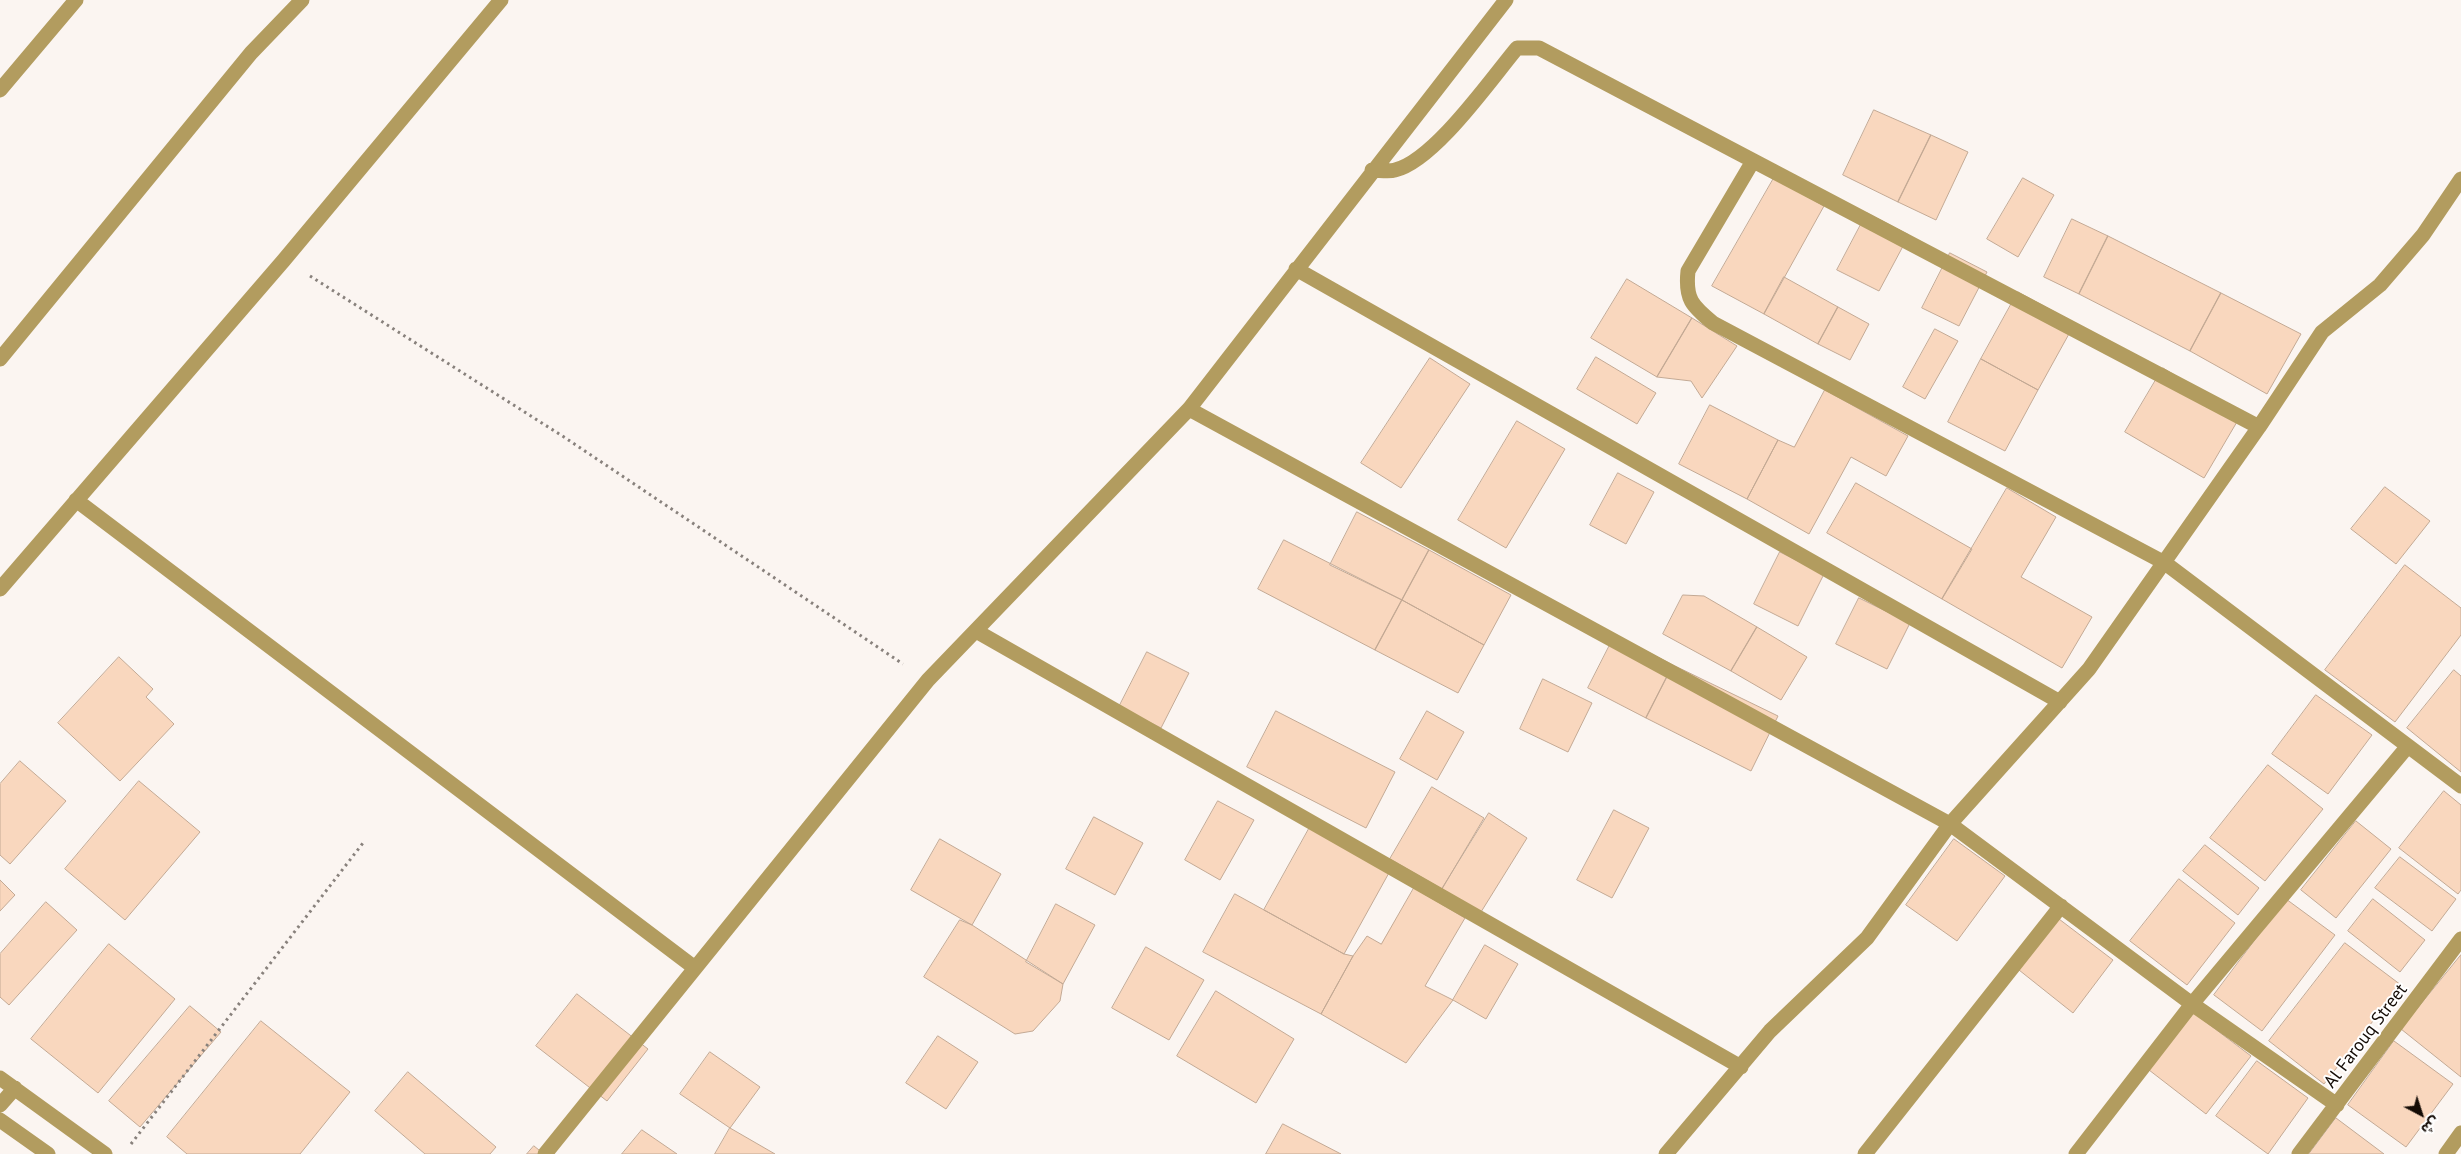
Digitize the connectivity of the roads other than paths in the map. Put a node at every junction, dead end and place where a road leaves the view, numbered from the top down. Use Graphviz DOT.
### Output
graph roads {
  1 [pos="76,0"];
  2 [pos="302,0"];
  3 [pos="501,0"];
  4 [pos="1506,0"];
  5 [pos="0,90"];
  6 [pos="1753,161"];
  7 [pos="1372,170"];
  8 [pos="2461,179"];
  9 [pos="1296,269"];
  10 [pos="0,360"];
  11 [pos="1189,409"];
  12 [pos="2259,427"];
  13 [pos="76,500"];
  14 [pos="2165,563"];
  15 [pos="0,589"];
  16 [pos="976,631"];
  17 [pos="2060,702"];
  18 [pos="2408,746"];
  19 [pos="2461,786"];
  20 [pos="1950,824"];
  21 [pos="2061,906"];
  22 [pos="2461,939"];
  23 [pos="695,968"];
  24 [pos="2192,1004"];
  25 [pos="1741,1067"];
  26 [pos="0,1078"];
  27 [pos="15,1088"];
  28 [pos="0,1105"];
  29 [pos="2338,1105"];
  30 [pos="0,1120"];
  31 [pos="2461,1133"];
  32 [pos="48,1154"];
  33 [pos="106,1154"];
  34 [pos="545,1154"];
  35 [pos="1666,1154"];
  36 [pos="1865,1154"];
  37 [pos="2076,1154"];
  38 [pos="2299,1154"];
  39 [pos="2446,1154"];
  1 -- 5 [label="street"];
  2 -- 10 [label="street"];
  3 -- 13 [label="street"];
  4 -- 7 [label="street"];
  6 -- 7 [label="street"];
  6 -- 12 [label="street"];
  6 -- 14 [label="street"];
  7 -- 9 [label="street"];
  8 -- 12 [label="street"];
  9 -- 11 [label="street"];
  9 -- 17 [label="street"];
  11 -- 16 [label="street"];
  11 -- 20 [label="street"];
  12 -- 14 [label="street"];
  13 -- 15 [label="street"];
  13 -- 23 [label="street"];
  14 -- 17 [label="street"];
  14 -- 18 [label="street"];
  16 -- 23 [label="street"];
  16 -- 25 [label="street"];
  17 -- 20 [label="street"];
  18 -- 19 [label="street"];
  18 -- 24 [label="street"];
  20 -- 21 [label="street"];
  20 -- 25 [label="street"];
  21 -- 24 [label="street"];
  21 -- 36 [label="street"];
  22 -- 29 [label="street, Al Farouq Street"];
  23 -- 34 [label="street"];
  24 -- 29 [label="street"];
  24 -- 37 [label="street"];
  25 -- 35 [label="street"];
  26 -- 27 [label="street"];
  27 -- 28 [label="street"];
  27 -- 33 [label="street"];
  29 -- 38 [label="street, Al Farouq Street"];
  30 -- 32 [label="street"];
  31 -- 39 [label="street"];
}
